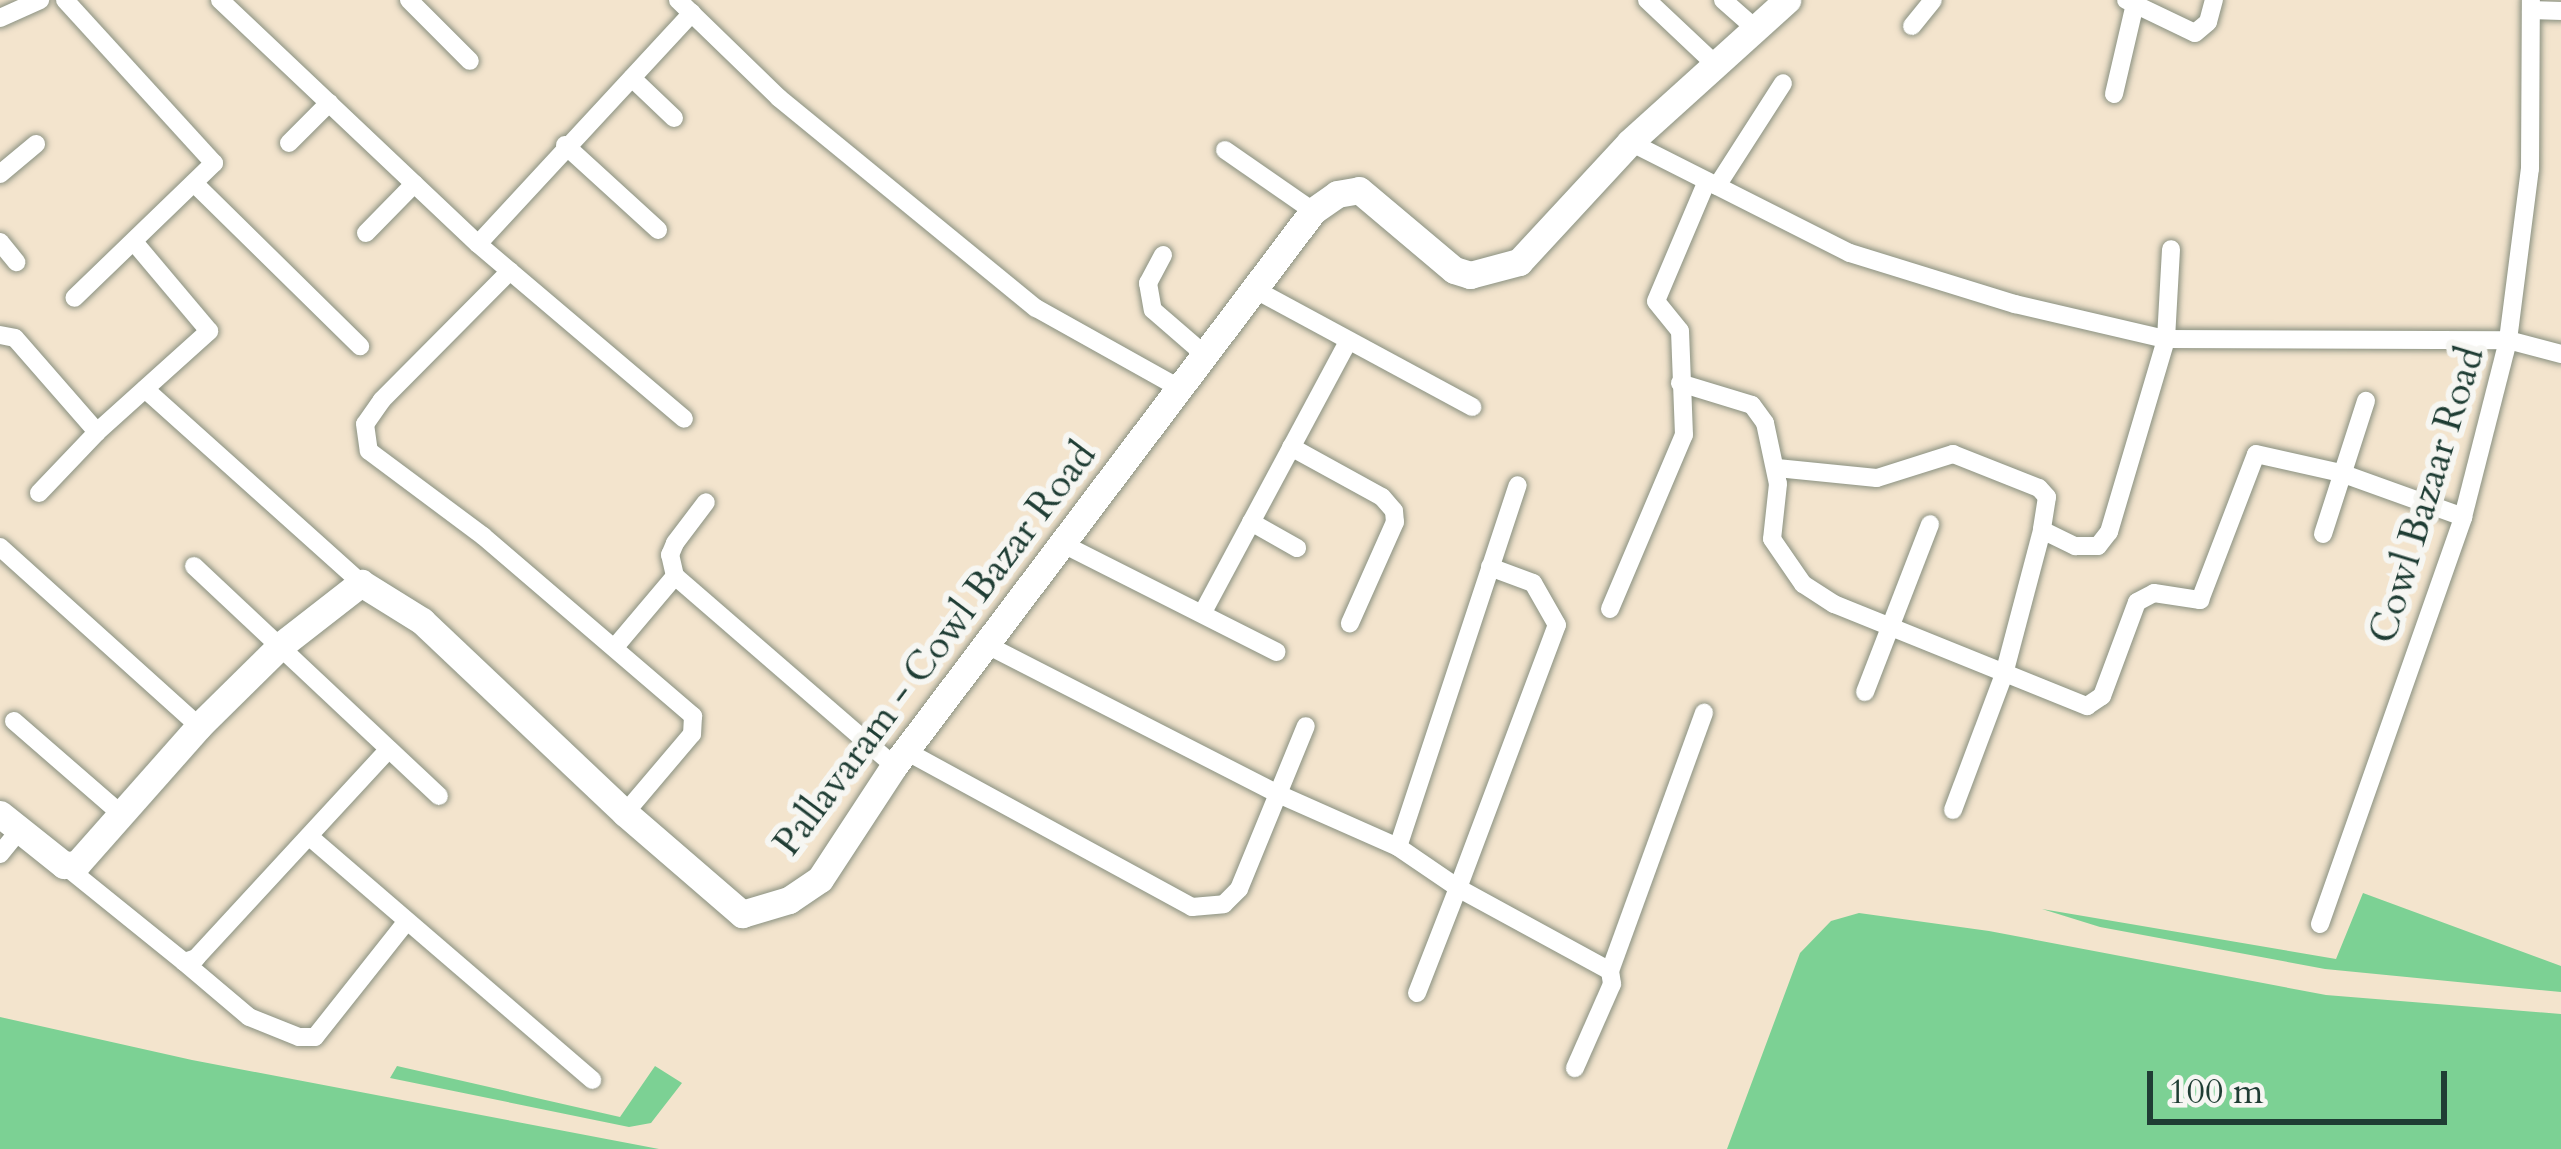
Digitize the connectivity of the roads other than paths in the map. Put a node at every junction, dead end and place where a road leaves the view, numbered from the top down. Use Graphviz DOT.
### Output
graph roads {
  1 [pos="40,0"];
  2 [pos="65,0"];
  3 [pos="220,0"];
  4 [pos="409,0"];
  5 [pos="1647,0"];
  6 [pos="1723,0"];
  7 [pos="1787,0"];
  8 [pos="1933,0"];
  9 [pos="2214,0"];
  10 [pos="2130,2"];
  11 [pos="2531,5"];
  12 [pos="685,7"];
  13 [pos="3,10"];
  14 [pos="2561,11"];
  15 [pos="1912,26"];
  16 [pos="1757,29"];
  17 [pos="470,61"];
  18 [pos="1717,65"];
  19 [pos="632,78"];
  20 [pos="1783,83"];
  21 [pos="2114,94"];
  22 [pos="329,103"];
  23 [pos="674,118"];
  24 [pos="289,142"];
  25 [pos="1630,142"];
  26 [pos="36,144"];
  27 [pos="566,145"];
  28 [pos="1225,150"];
  29 [pos="0,174"];
  30 [pos="194,183"];
  31 [pos="1712,183"];
  32 [pos="414,184"];
  33 [pos="1313,211"];
  34 [pos="658,230"];
  35 [pos="365,233"];
  36 [pos="0,242"];
  37 [pos="134,242"];
  38 [pos="478,244"];
  39 [pos="2171,250"];
  40 [pos="1163,254"];
  41 [pos="16,262"];
  42 [pos="510,271"];
  43 [pos="1256,290"];
  44 [pos="74,298"];
  45 [pos="0,335"];
  46 [pos="2166,339"];
  47 [pos="2508,340"];
  48 [pos="1347,343"];
  49 [pos="360,346"];
  50 [pos="2561,354"];
  51 [pos="1205,355"];
  52 [pos="1680,383"];
  53 [pos="1179,388"];
  54 [pos="145,389"];
  55 [pos="2366,401"];
  56 [pos="1472,407"];
  57 [pos="684,419"];
  58 [pos="97,431"];
  59 [pos="1292,447"];
  60 [pos="1777,468"];
  61 [pos="2342,473"];
  62 [pos="1518,485"];
  63 [pos="39,493"];
  64 [pos="706,502"];
  65 [pos="2463,517"];
  66 [pos="1251,522"];
  67 [pos="1930,524"];
  68 [pos="2042,530"];
  69 [pos="2323,534"];
  70 [pos="1065,545"];
  71 [pos="0,548"];
  72 [pos="1298,548"];
  73 [pos="194,566"];
  74 [pos="1490,567"];
  75 [pos="675,576"];
  76 [pos="361,583"];
  77 [pos="1610,609"];
  78 [pos="1203,612"];
  79 [pos="1350,623"];
  80 [pos="1890,627"];
  81 [pos="280,646"];
  82 [pos="615,646"];
  83 [pos="988,646"];
  84 [pos="1277,652"];
  85 [pos="2004,674"];
  86 [pos="1865,692"];
  87 [pos="1704,713"];
  88 [pos="14,721"];
  89 [pos="199,726"];
  90 [pos="1306,726"];
  91 [pos="389,749"];
  92 [pos="900,758"];
  93 [pos="1276,793"];
  94 [pos="439,796"];
  95 [pos="1953,810"];
  96 [pos="625,813"];
  97 [pos="122,815"];
  98 [pos="11,820"];
  99 [pos="311,838"];
  100 [pos="1398,847"];
  101 [pos="0,854"];
  102 [pos="64,866"];
  103 [pos="1458,888"];
  104 [pos="407,921"];
  105 [pos="2320,924"];
  106 [pos="184,962"];
  107 [pos="1610,970"];
  108 [pos="1417,993"];
  109 [pos="1575,1068"];
  110 [pos="592,1080"];
  1 -- 13 [label="street"];
  2 -- 30 [label="street"];
  3 -- 22 [label="street"];
  4 -- 17 [label="street"];
  5 -- 18 [label="street"];
  6 -- 16 [label="street"];
  7 -- 16 [label="street"];
  8 -- 15 [label="street"];
  9 -- 10 [label="street"];
  10 -- 21 [label="street"];
  11 -- 14 [label="street"];
  11 -- 47 [label="street, Cowl Bazaar Road"];
  12 -- 19 [label="street"];
  12 -- 53 [label="street"];
  16 -- 18 [label="street"];
  18 -- 25 [label="street"];
  19 -- 23 [label="street"];
  19 -- 27 [label="street"];
  20 -- 31 [label="street"];
  22 -- 24 [label="street"];
  22 -- 32 [label="street"];
  25 -- 31 [label="street"];
  25 -- 33 [label="street"];
  26 -- 29 [label="street"];
  27 -- 34 [label="street"];
  27 -- 38 [label="street"];
  28 -- 33 [label="street"];
  30 -- 37 [label="street"];
  30 -- 49 [label="street"];
  31 -- 46 [label="street"];
  31 -- 52 [label="street"];
  32 -- 35 [label="street"];
  32 -- 38 [label="street"];
  33 -- 43 [label="street, Pallavaram - Cowl Bazar Road"];
  36 -- 41 [label="street"];
  37 -- 44 [label="street"];
  37 -- 54 [label="street"];
  38 -- 42 [label="street"];
  39 -- 46 [label="street"];
  40 -- 51 [label="street"];
  42 -- 57 [label="street"];
  42 -- 82 [label="street"];
  43 -- 48 [label="street"];
  43 -- 51 [label="street, Pallavaram - Cowl Bazar Road"];
  45 -- 58 [label="street"];
  46 -- 47 [label="street"];
  46 -- 68 [label="street"];
  47 -- 50 [label="street"];
  47 -- 65 [label="street, Cowl Bazaar Road"];
  48 -- 56 [label="street"];
  48 -- 59 [label="street"];
  51 -- 53 [label="street, Pallavaram - Cowl Bazar Road"];
  52 -- 60 [label="street"];
  52 -- 77 [label="street"];
  53 -- 70 [label="street, Pallavaram - Cowl Bazar Road"];
  54 -- 58 [label="street"];
  54 -- 76 [label="street"];
  55 -- 61 [label="street"];
  58 -- 63 [label="street"];
  59 -- 66 [label="street"];
  59 -- 79 [label="street"];
  60 -- 68 [label="street"];
  60 -- 80 [label="street"];
  61 -- 65 [label="street"];
  61 -- 69 [label="street"];
  61 -- 85 [label="street"];
  62 -- 74 [label="street"];
  64 -- 75 [label="street"];
  65 -- 105 [label="street, Cowl Bazaar Road"];
  66 -- 72 [label="street"];
  66 -- 78 [label="street"];
  67 -- 80 [label="street"];
  68 -- 85 [label="street"];
  70 -- 78 [label="street"];
  70 -- 83 [label="street, Pallavaram - Cowl Bazar Road"];
  71 -- 89 [label="street"];
  73 -- 81 [label="street"];
  74 -- 100 [label="street"];
  74 -- 103 [label="street"];
  75 -- 82 [label="street"];
  75 -- 92 [label="street"];
  76 -- 81 [label="street"];
  76 -- 96 [label="street, Pallavaram - Cowl Bazar Road"];
  78 -- 84 [label="street"];
  80 -- 85 [label="street"];
  80 -- 86 [label="street"];
  81 -- 89 [label="street"];
  81 -- 91 [label="street"];
  82 -- 96 [label="street"];
  83 -- 92 [label="street, Pallavaram - Cowl Bazar Road"];
  83 -- 93 [label="street"];
  85 -- 95 [label="street"];
  87 -- 107 [label="street"];
  88 -- 97 [label="street"];
  89 -- 97 [label="street"];
  90 -- 93 [label="street"];
  91 -- 94 [label="street"];
  91 -- 99 [label="street"];
  92 -- 93 [label="street"];
  92 -- 96 [label="street, Pallavaram - Cowl Bazar Road"];
  93 -- 100 [label="street"];
  97 -- 102 [label="street"];
  98 -- 101 [label="street"];
  98 -- 102 [label="street"];
  99 -- 104 [label="street"];
  99 -- 106 [label="street"];
  100 -- 103 [label="street"];
  102 -- 106 [label="street"];
  103 -- 107 [label="street"];
  103 -- 108 [label="street"];
  104 -- 106 [label="street"];
  104 -- 110 [label="street"];
  107 -- 109 [label="street"];
}
